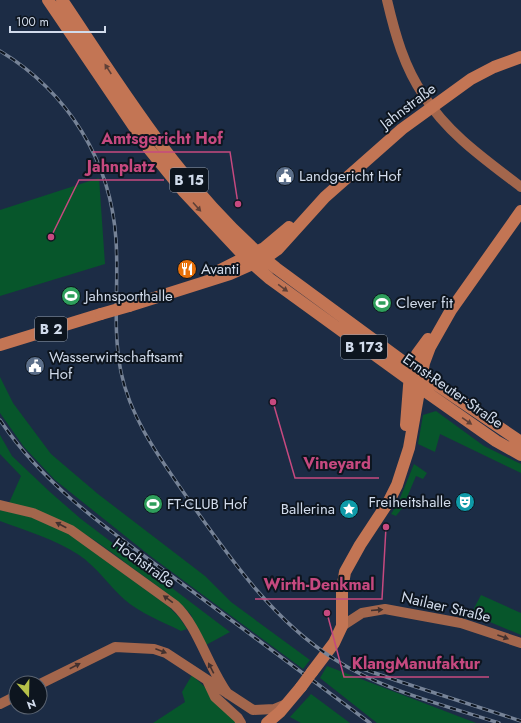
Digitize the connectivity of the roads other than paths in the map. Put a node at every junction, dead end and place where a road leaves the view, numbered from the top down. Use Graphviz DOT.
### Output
graph roads {
  1 [pos="48,0"];
  2 [pos="62,0"];
  3 [pos="387,0"];
  4 [pos="521,57"];
  5 [pos="431,107"];
  6 [pos="521,187"];
  7 [pos="521,211"];
  8 [pos="261,256"];
  9 [pos="249,261"];
  10 [pos="0,344"];
  11 [pos="415,377"];
  12 [pos="521,442"];
  13 [pos="521,455"];
  14 [pos="0,505"];
  15 [pos="342,626"];
  16 [pos="521,643"];
  17 [pos="48,680"];
  18 [pos="207,680"];
  19 [pos="228,694"];
  20 [pos="289,702"];
  21 [pos="242,723"];
  22 [pos="267,723"];
  1 -- 9 [label="main road, Ernst-Reuter-Straße / B 15, one-way"];
  8 -- 2 [label="main road, Ernst-Reuter-Straße / B 15, one-way"];
  3 -- 5 [label="street"];
  4 -- 5 [label="main road, Jahnstraße"];
  5 -- 6 [label="street"];
  5 -- 8 [label="main road, Jahnstraße"];
  7 -- 11 [label="main road"];
  8 -- 9 [label="main road, Jahnstraße"];
  8 -- 11 [label="main road, Ernst-Reuter-Straße / B 173"];
  9 -- 10 [label="main road, B 2, bridge"];
  9 -- 11 [label="main road, Ernst-Reuter-Straße / B 173, one-way"];
  11 -- 12 [label="main road, Ernst-Reuter-Straße / B 173"];
  11 -- 13 [label="main road, Ernst-Reuter-Straße / B 173, one-way"];
  11 -- 15 [label="main road"];
  19 -- 14 [label="street, Hochstraße, one-way"];
  15 -- 16 [label="street, Nailaer Straße, one-way"];
  15 -- 20 [label="main road, bridge"];
  17 -- 18 [label="street, one-way"];
  18 -- 19 [label="street"];
  18 -- 21 [label="street"];
  19 -- 20 [label="street"];
  20 -- 22 [label="main road"];
}
